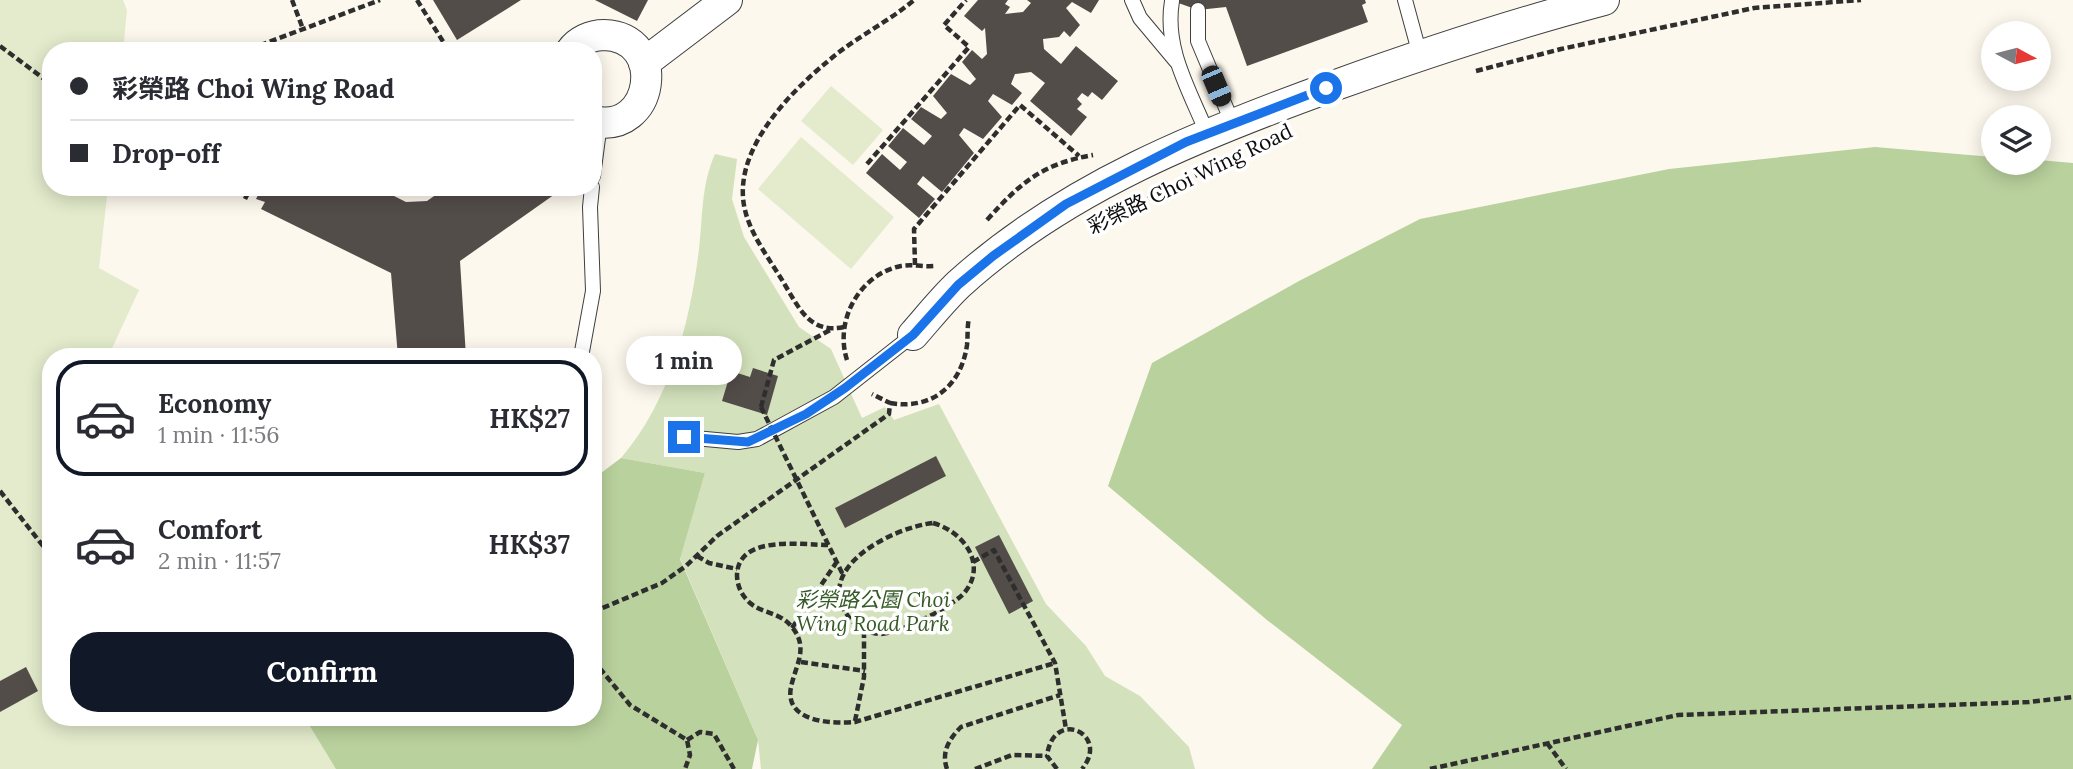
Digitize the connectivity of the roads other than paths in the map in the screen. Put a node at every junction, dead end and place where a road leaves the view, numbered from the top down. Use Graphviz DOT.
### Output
graph roads {
  1 [pos="727,0"];
  2 [pos="1132,0"];
  3 [pos="1405,0"];
  4 [pos="1604,0"];
  5 [pos="1172,1"];
  6 [pos="1198,10"];
  7 [pos="582,42"];
  8 [pos="1420,55"];
  9 [pos="1176,61"];
  10 [pos="644,63"];
  11 [pos="602,122"];
  12 [pos="1220,127"];
  13 [pos="591,196"];
  14 [pos="913,335"];
  15 [pos="583,348"];
  16 [pos="684,437"];
  1 -- 10 [label="street"];
  2 -- 9 [label="lane"];
  3 -- 8 [label="lane"];
  4 -- 8 [label="street, 彩榮路 Choi Wing Road"];
  5 -- 9 [label="lane"];
  6 -- 12 [label="lane"];
  7 -- 10 [label="street"];
  8 -- 12 [label="street, 彩榮路 Choi Wing Road"];
  9 -- 12 [label="lane"];
  10 -- 11 [label="street"];
  12 -- 14 [label="street, 彩榮路 Choi Wing Road"];
  13 -- 15 [label="lane"];
  14 -- 16 [label="lane"];
}
